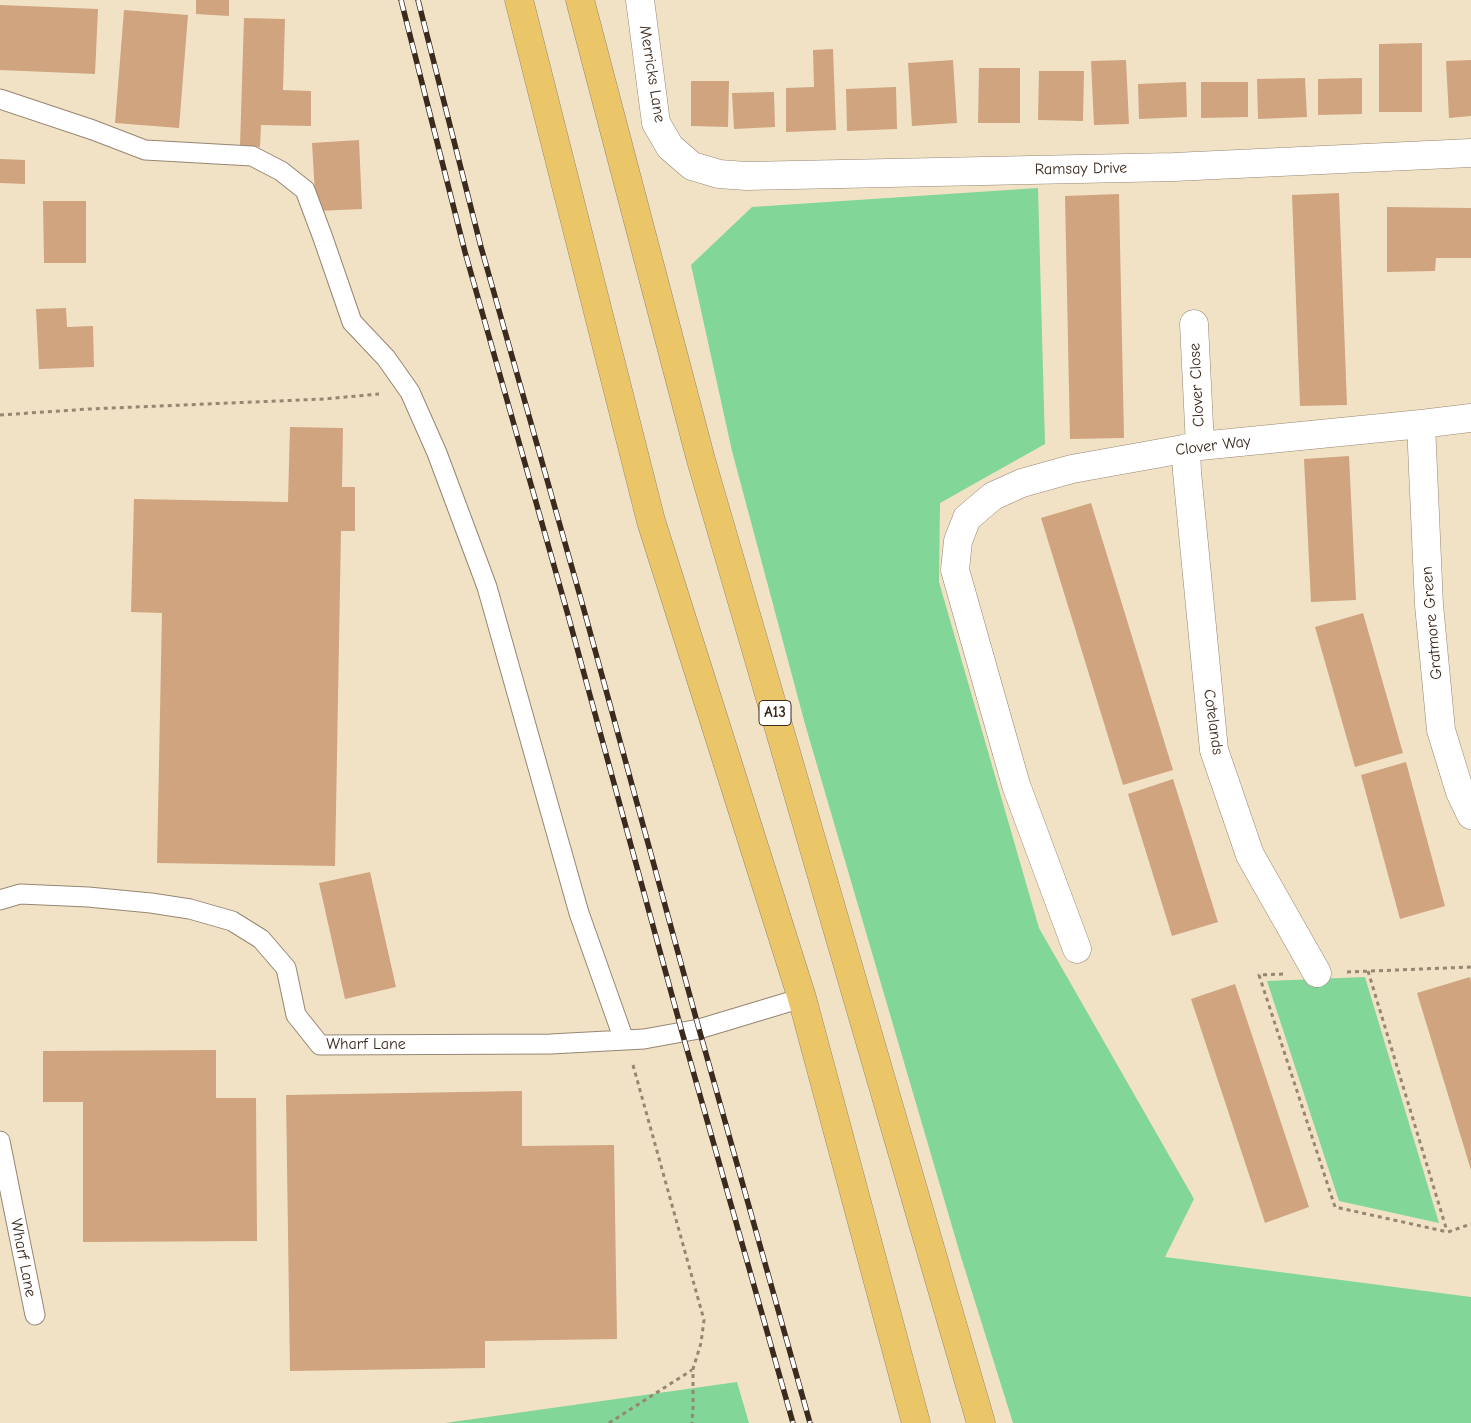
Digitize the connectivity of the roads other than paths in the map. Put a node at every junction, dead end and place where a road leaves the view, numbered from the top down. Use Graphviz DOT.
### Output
graph roads {
  1 [pos="519,0"];
  2 [pos="580,0"];
  3 [pos="640,0"];
  4 [pos="0,99"];
  5 [pos="1471,153"];
  6 [pos="692,166"];
  7 [pos="1194,324"];
  8 [pos="1471,418"];
  9 [pos="1421,424"];
  10 [pos="1193,447"];
  11 [pos="1471,816"];
  12 [pos="0,900"];
  13 [pos="1077,949"];
  14 [pos="1317,973"];
  15 [pos="802,998"];
  16 [pos="624,1040"];
  17 [pos="0,1141"];
  18 [pos="35,1315"];
  19 [pos="916,1423"];
  20 [pos="981,1423"];
  1 -- 15 [label="highway"];
  2 -- 20 [label="highway, A13"];
  3 -- 6 [label="street, Merricks Lane"];
  4 -- 16 [label="lane"];
  5 -- 6 [label="street, Ramsay Drive"];
  7 -- 10 [label="street, Clover Close"];
  8 -- 9 [label="street, Clover Way"];
  9 -- 10 [label="street, Clover Way"];
  9 -- 11 [label="street, Gratmore Green"];
  10 -- 13 [label="street, Clover Way"];
  10 -- 14 [label="street, Cotelands"];
  12 -- 16 [label="lane, Wharf Lane"];
  15 -- 16 [label="lane, Wharf Lane"];
  15 -- 19 [label="highway"];
  17 -- 18 [label="lane, Wharf Lane"];
}
